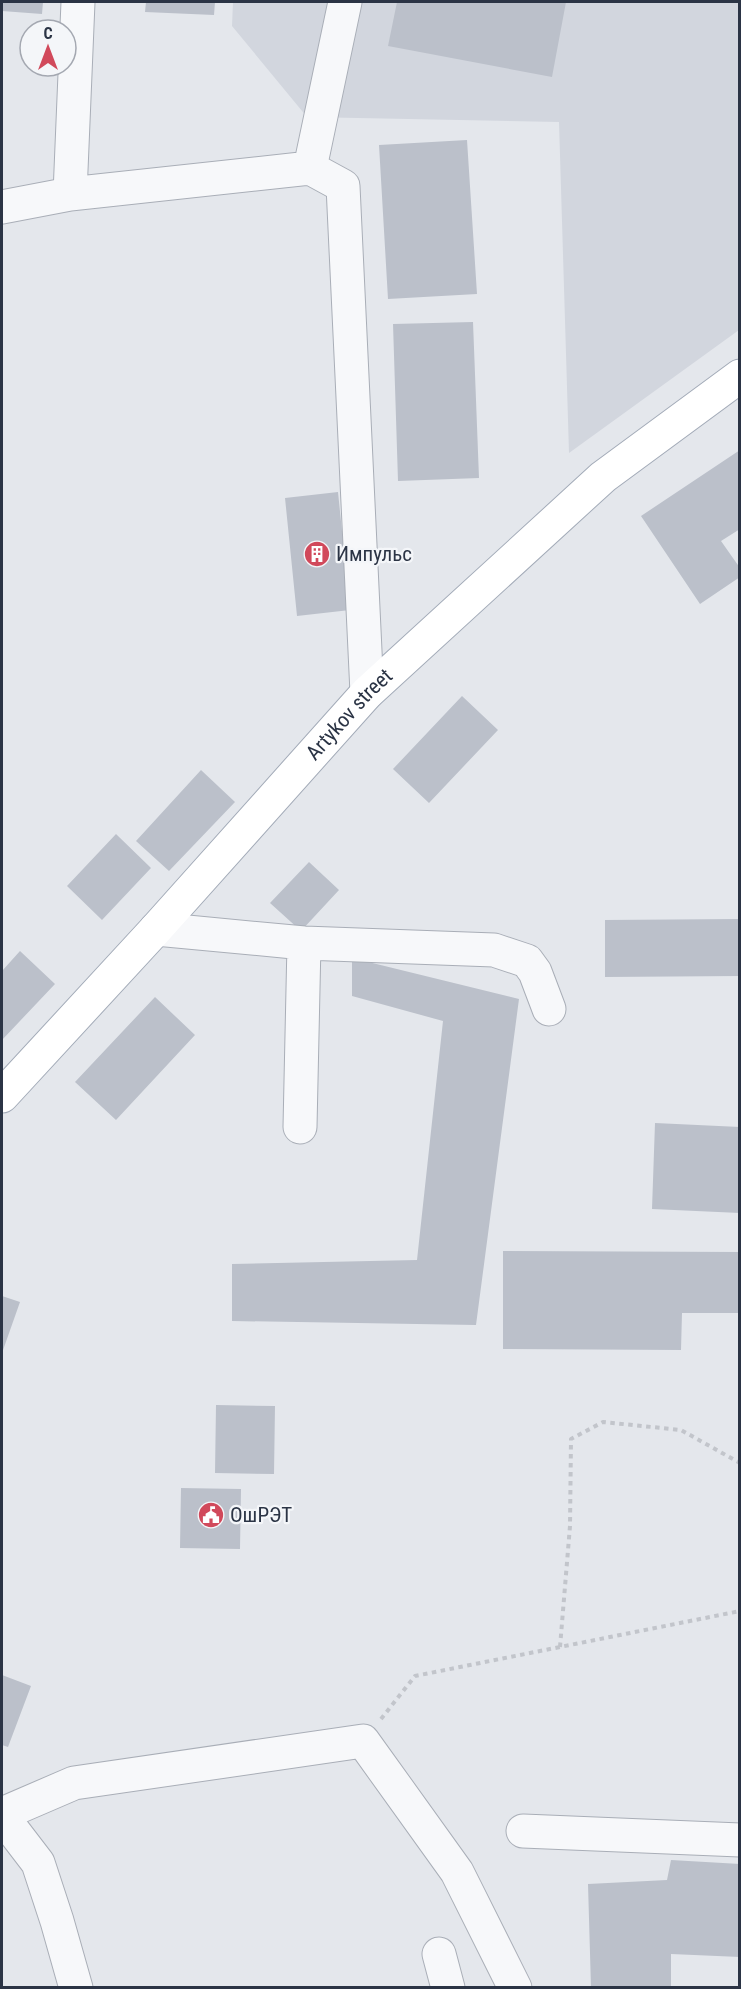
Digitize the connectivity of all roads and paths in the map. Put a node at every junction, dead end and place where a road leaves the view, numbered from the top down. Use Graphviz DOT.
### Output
graph roads {
  1 [pos="78,2"];
  2 [pos="345,2"];
  3 [pos="310,168"];
  4 [pos="69,194"];
  5 [pos="2,207"];
  6 [pos="740,376"];
  7 [pos="367,693"];
  8 [pos="156,929"];
  9 [pos="304,943"];
  10 [pos="549,1009"];
  11 [pos="2,1096"];
  12 [pos="300,1127"];
  13 [pos="740,1463"];
  14 [pos="740,1611"];
  15 [pos="560,1647"];
  16 [pos="363,1741"];
  17 [pos="2,1815"];
  18 [pos="523,1831"];
  19 [pos="740,1840"];
  20 [pos="439,1954"];
  21 [pos="76,1988"];
  22 [pos="448,1988"];
  23 [pos="515,1988"];
  1 -- 4 [label="street"];
  2 -- 3 [label="street"];
  3 -- 4 [label="street"];
  3 -- 7 [label="street"];
  4 -- 5 [label="street"];
  6 -- 7 [label="main road, Artykov street"];
  7 -- 8 [label="main road, Artykov street"];
  8 -- 9 [label="street"];
  8 -- 11 [label="main road, Artykov street"];
  9 -- 10 [label="street"];
  9 -- 12 [label="street"];
  13 -- 15 [label="path"];
  14 -- 15 [label="path"];
  15 -- 16 [label="path"];
  16 -- 17 [label="street"];
  16 -- 23 [label="street"];
  17 -- 21 [label="street"];
  18 -- 19 [label="street"];
  20 -- 22 [label="street"];
}
